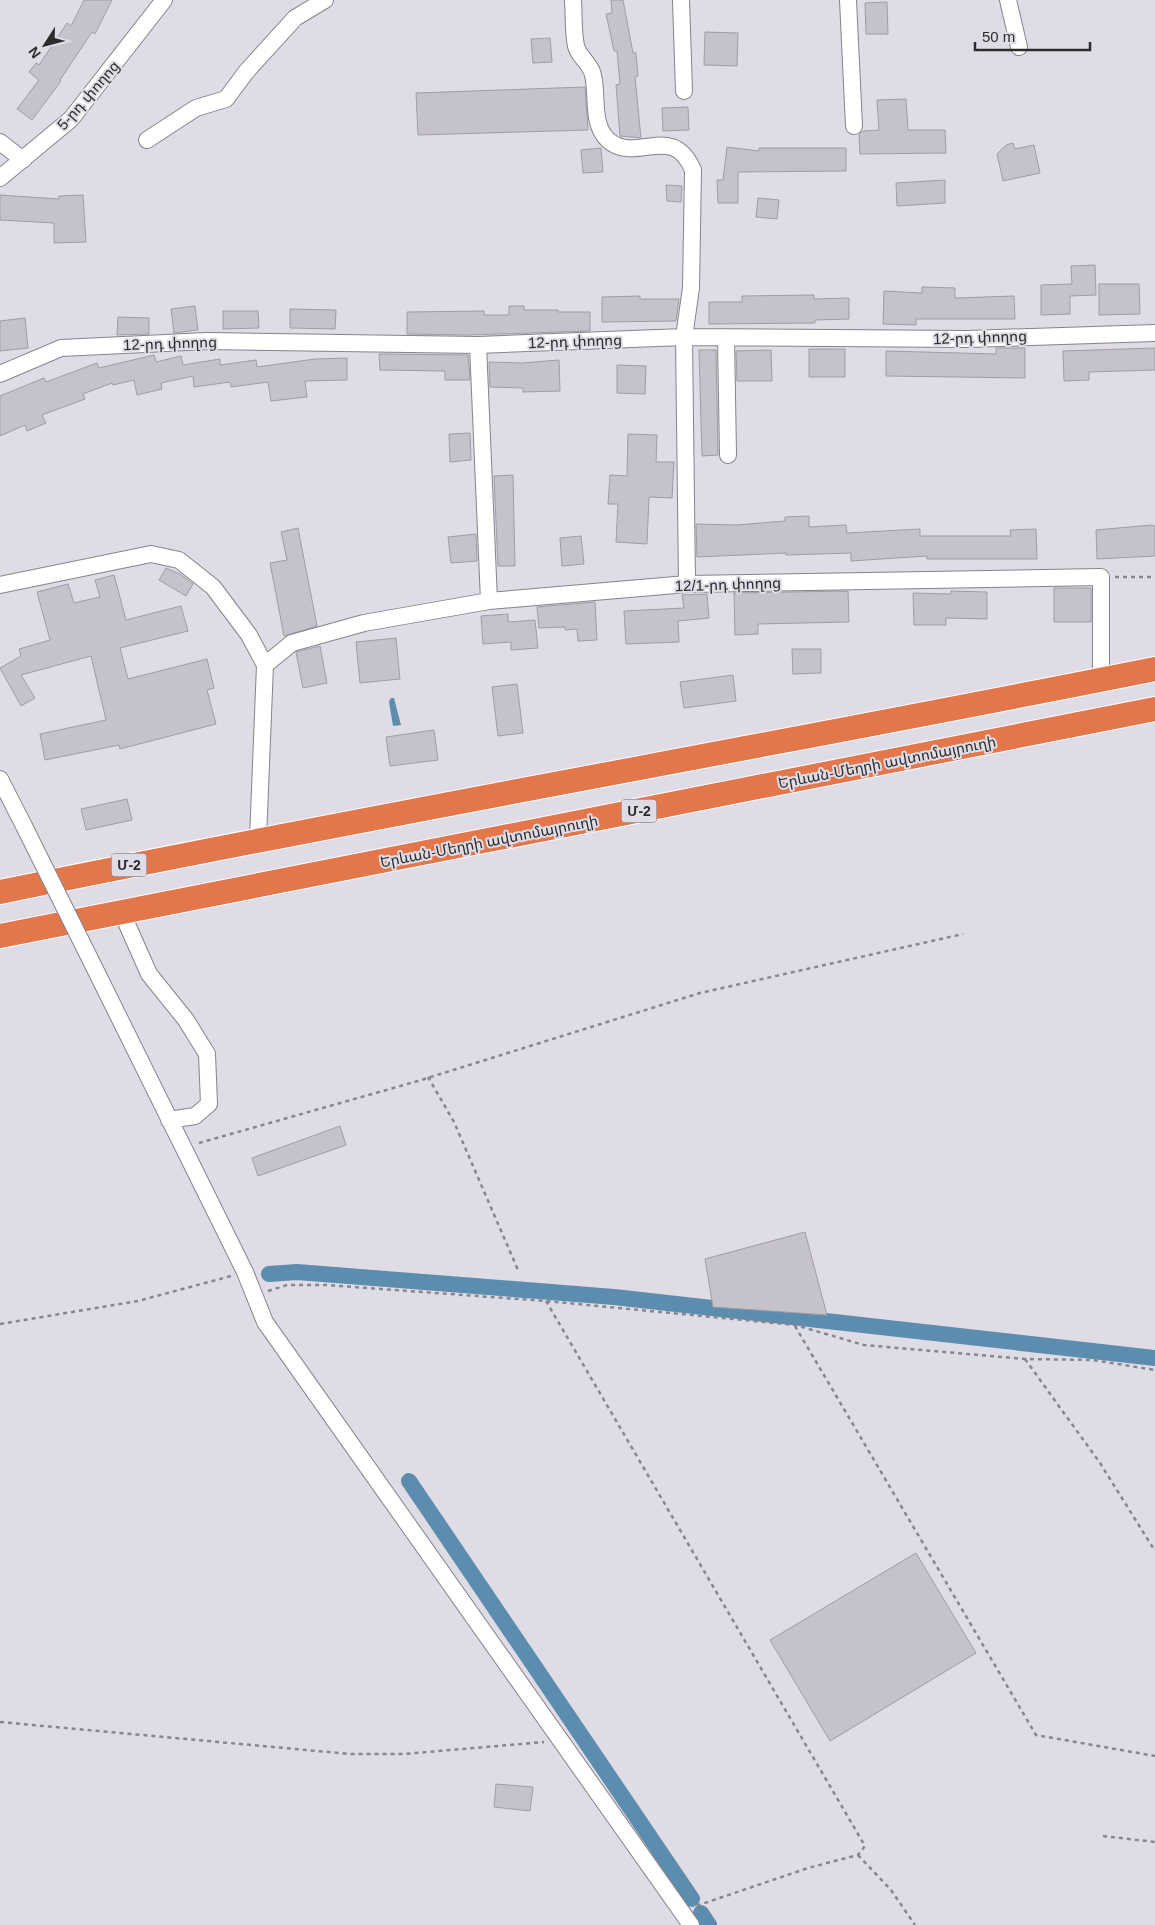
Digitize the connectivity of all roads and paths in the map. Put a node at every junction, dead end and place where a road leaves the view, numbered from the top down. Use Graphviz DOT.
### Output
graph roads {
  1 [pos="164,0"];
  2 [pos="325,0"];
  3 [pos="573,0"];
  4 [pos="681,0"];
  5 [pos="848,0"];
  6 [pos="1008,0"];
  7 [pos="1019,47"];
  8 [pos="684,91"];
  9 [pos="854,126"];
  10 [pos="147,140"];
  11 [pos="0,142"];
  12 [pos="23,160"];
  13 [pos="0,178"];
  14 [pos="1155,333"];
  15 [pos="684,338"];
  16 [pos="726,338"];
  17 [pos="478,344"];
  18 [pos="0,374"];
  19 [pos="728,455"];
  20 [pos="1101,577"];
  21 [pos="1155,577"];
  22 [pos="687,584"];
  23 [pos="0,585"];
  24 [pos="489,601"];
  25 [pos="265,665"];
  26 [pos="1155,669"];
  27 [pos="1101,680"];
  28 [pos="1155,709"];
  29 [pos="0,779"];
  30 [pos="258,839"];
  31 [pos="0,892"];
  32 [pos="122,913"];
  33 [pos="963,934"];
  34 [pos="0,936"];
  35 [pos="428,1077"];
  36 [pos="169,1120"];
  37 [pos="183,1148"];
  38 [pos="518,1270"];
  39 [pos="245,1272"];
  40 [pos="255,1295"];
  41 [pos="546,1301"];
  42 [pos="0,1324"];
  43 [pos="794,1325"];
  44 [pos="1025,1359"];
  45 [pos="1155,1370"];
  46 [pos="1155,1550"];
  47 [pos="0,1722"];
  48 [pos="559,1738"];
  49 [pos="1155,1756"];
  50 [pos="1103,1836"];
  51 [pos="1155,1842"];
  52 [pos="858,1855"];
  53 [pos="688,1919"];
  54 [pos="915,1925"];
  1 -- 12 [label="street, 5-րդ փողոց"];
  2 -- 10 [label="street"];
  3 -- 15 [label="street"];
  4 -- 8 [label="street"];
  5 -- 9 [label="street"];
  6 -- 7 [label="street"];
  11 -- 12 [label="street"];
  12 -- 13 [label="street, 5-րդ փողոց"];
  14 -- 16 [label="street, 12-րդ փողոց"];
  15 -- 16 [label="street, 12-րդ փողոց"];
  15 -- 17 [label="street, 12-րդ փողոց"];
  15 -- 22 [label="street"];
  16 -- 19 [label="street"];
  17 -- 18 [label="street, 12-րդ փողոց"];
  17 -- 24 [label="street"];
  20 -- 21 [label="path"];
  20 -- 22 [label="street, 12/1-րդ փողոց"];
  20 -- 27 [label="street"];
  22 -- 24 [label="street, 12/1-րդ փողոց"];
  23 -- 25 [label="street"];
  24 -- 25 [label="street, 12/1-րդ փողոց"];
  25 -- 30 [label="street"];
  26 -- 27 [label="highway, Մ-2"];
  27 -- 30 [label="highway, Մ-2"];
  28 -- 32 [label="highway, Երևան-Մեղրի ավտոմայրուղի / Մ-2"];
  29 -- 36 [label="street, bridge"];
  30 -- 31 [label="highway, Մ-2"];
  32 -- 34 [label="highway, Երևան-Մեղրի ավտոմայրուղի / Մ-2"];
  32 -- 36 [label="street"];
  33 -- 35 [label="path"];
  35 -- 37 [label="path"];
  35 -- 38 [label="path"];
  36 -- 37 [label="street"];
  37 -- 39 [label="street"];
  39 -- 40 [label="street"];
  39 -- 42 [label="path"];
  40 -- 41 [label="path"];
  40 -- 48 [label="street"];
  41 -- 43 [label="path"];
  41 -- 52 [label="path"];
  43 -- 44 [label="path"];
  43 -- 49 [label="path"];
  44 -- 45 [label="path"];
  44 -- 46 [label="path"];
  47 -- 48 [label="path"];
  48 -- 53 [label="street"];
  50 -- 51 [label="path"];
  52 -- 53 [label="path"];
  52 -- 54 [label="path"];
}
